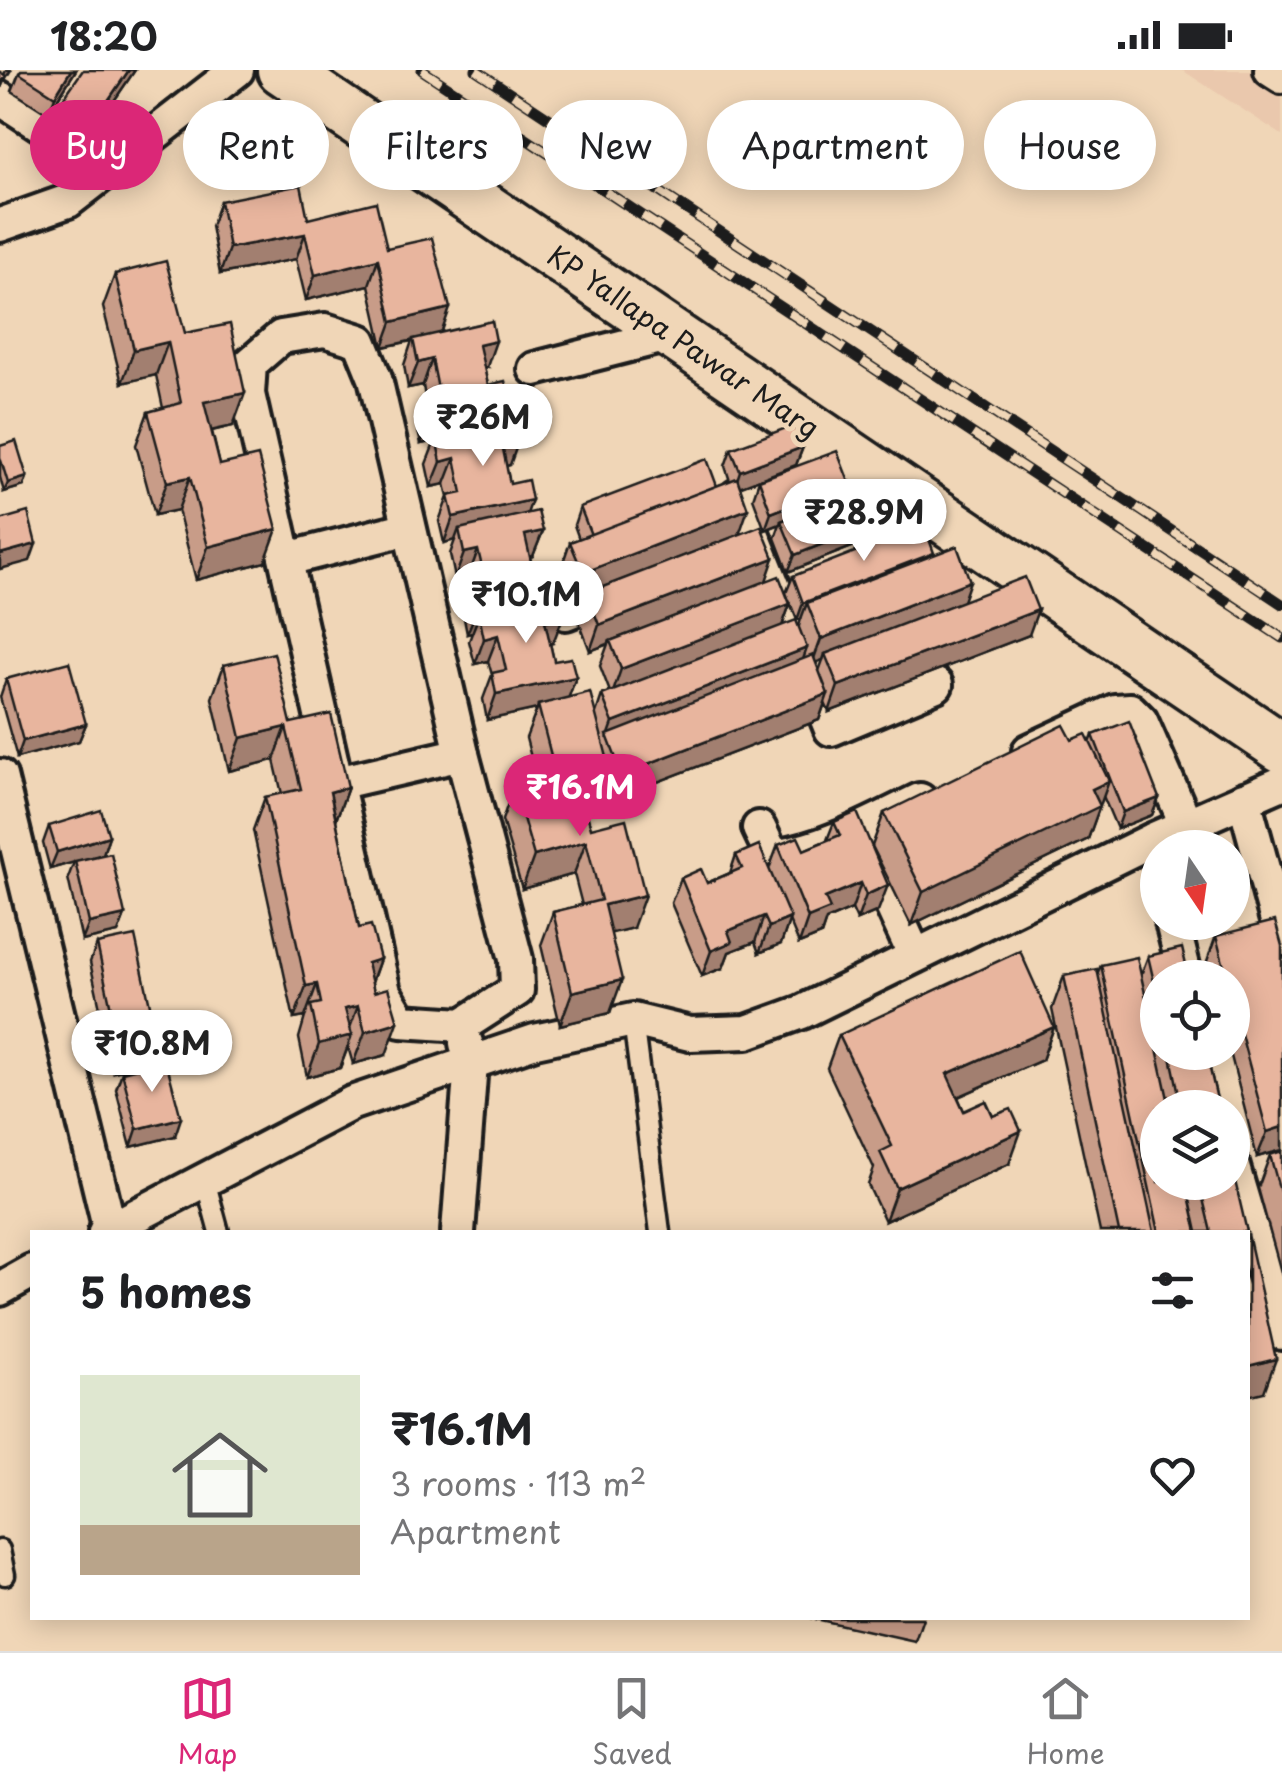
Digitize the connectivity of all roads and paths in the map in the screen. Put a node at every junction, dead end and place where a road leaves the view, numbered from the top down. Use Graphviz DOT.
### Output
graph roads {
  1 [pos="237,70"];
  2 [pos="282,70"];
  3 [pos="1271,70"];
  4 [pos="1282,77"];
  5 [pos="0,98"];
  6 [pos="30,118"];
  7 [pos="163,128"];
  8 [pos="83,190"];
  9 [pos="0,224"];
  10 [pos="672,334"];
  11 [pos="535,369"];
  12 [pos="838,448"];
  13 [pos="408,528"];
  14 [pos="754,538"];
  15 [pos="720,552"];
  16 [pos="288,559"];
  17 [pos="651,579"];
  18 [pos="566,613"];
  19 [pos="826,614"];
  20 [pos="791,629"];
  21 [pos="754,644"];
  22 [pos="936,686"];
  23 [pos="1282,748"];
  24 [pos="462,754"];
  25 [pos="995,766"];
  26 [pos="0,776"];
  27 [pos="336,783"];
  28 [pos="1282,783"];
  29 [pos="943,790"];
  30 [pos="1244,799"];
  31 [pos="1187,826"];
  32 [pos="758,828"];
  33 [pos="857,829"];
  34 [pos="1182,830"];
  35 [pos="1140,858"];
  36 [pos="1282,940"];
  37 [pos="915,956"];
  38 [pos="633,1020"];
  39 [pos="463,1025"];
  40 [pos="471,1063"];
  41 [pos="205,1180"];
  42 [pos="1243,1200"];
  43 [pos="119,1229"];
  44 [pos="219,1230"];
  45 [pos="458,1230"];
  46 [pos="660,1230"];
  47 [pos="30,1272"];
  48 [pos="0,1288"];
  49 [pos="1282,1333"];
  50 [pos="0,1550"];
  51 [pos="5,1575"];
  1 -- 7 [label="street"];
  2 -- 10 [label="street, KP Yallapa Pawar Marg"];
  3 -- 4 [label="street"];
  5 -- 6 [label="street"];
  8 -- 9 [label="street"];
  10 -- 11 [label="street"];
  10 -- 12 [label="street, KP Yallapa Pawar Marg"];
  12 -- 14 [label="street"];
  12 -- 23 [label="street, KP Yallapa Pawar Marg"];
  13 -- 16 [label="street"];
  13 -- 16 [label="street"];
  13 -- 24 [label="street"];
  14 -- 15 [label="street"];
  14 -- 20 [label="street"];
  16 -- 27 [label="street"];
  17 -- 18 [label="street"];
  19 -- 20 [label="street"];
  20 -- 21 [label="street"];
  20 -- 22 [label="street"];
  24 -- 27 [label="street"];
  24 -- 39 [label="street"];
  25 -- 31 [label="street"];
  26 -- 43 [label="street"];
  27 -- 39 [label="street"];
  28 -- 30 [label="street"];
  29 -- 33 [label="street"];
  30 -- 31 [label="street"];
  30 -- 36 [label="street"];
  31 -- 34 [label="street"];
  32 -- 33 [label="street"];
  33 -- 37 [label="street"];
  35 -- 37 [label="street"];
  37 -- 38 [label="street"];
  38 -- 40 [label="street"];
  38 -- 46 [label="lane"];
  39 -- 40 [label="street"];
  40 -- 41 [label="street"];
  40 -- 45 [label="street"];
  41 -- 43 [label="street"];
  41 -- 44 [label="lane"];
  42 -- 49 [label="street"];
  47 -- 48 [label="street"];
  50 -- 51 [label="lane"];
}
